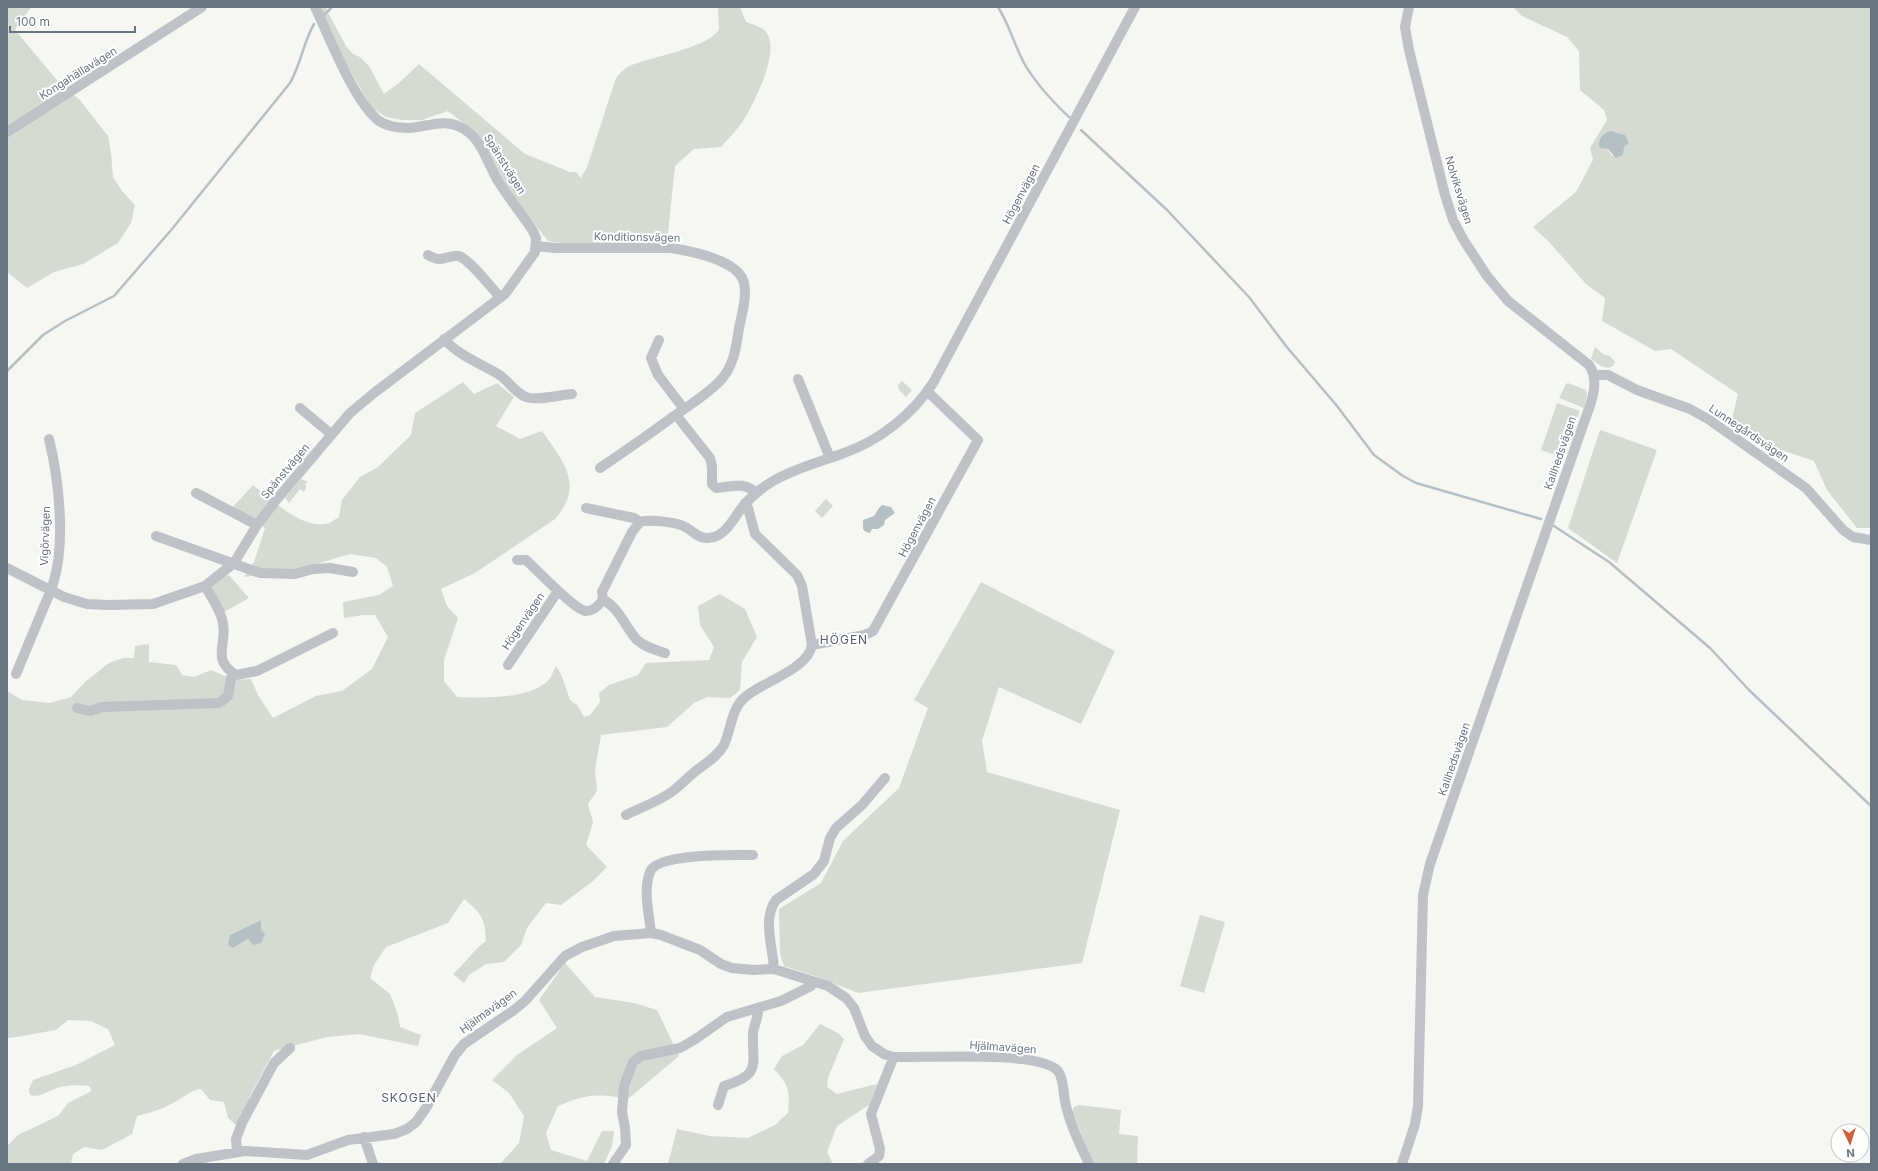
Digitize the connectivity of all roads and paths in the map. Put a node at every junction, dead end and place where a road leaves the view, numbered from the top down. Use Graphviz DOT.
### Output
graph roads {
  1 [pos="202,7"];
  2 [pos="315,7"];
  3 [pos="1135,7"];
  4 [pos="1409,7"];
  5 [pos="7,132"];
  6 [pos="537,246"];
  7 [pos="428,255"];
  8 [pos="500,297"];
  9 [pos="444,339"];
  10 [pos="659,340"];
  11 [pos="1594,375"];
  12 [pos="798,379"];
  13 [pos="928,392"];
  14 [pos="572,394"];
  15 [pos="300,408"];
  16 [pos="684,410"];
  17 [pos="680,420"];
  18 [pos="331,434"];
  19 [pos="49,439"];
  20 [pos="830,458"];
  21 [pos="600,468"];
  22 [pos="196,493"];
  23 [pos="756,493"];
  24 [pos="745,503"];
  25 [pos="586,508"];
  26 [pos="640,522"];
  27 [pos="257,525"];
  28 [pos="156,536"];
  29 [pos="1871,540"];
  30 [pos="517,560"];
  31 [pos="234,563"];
  32 [pos="7,568"];
  33 [pos="353,572"];
  34 [pos="205,586"];
  35 [pos="51,591"];
  36 [pos="558,591"];
  37 [pos="603,600"];
  38 [pos="333,633"];
  39 [pos="812,645"];
  40 [pos="665,653"];
  41 [pos="508,664"];
  42 [pos="232,672"];
  43 [pos="16,674"];
  44 [pos="77,708"];
  45 [pos="884,778"];
  46 [pos="626,815"];
  47 [pos="753,855"];
  48 [pos="651,933"];
  49 [pos="774,969"];
  50 [pos="812,982"];
  51 [pos="758,1008"];
  52 [pos="290,1048"];
  53 [pos="892,1057"];
  54 [pos="718,1105"];
  55 [pos="364,1137"];
  56 [pos="237,1152"];
  57 [pos="297,1160"];
  58 [pos="182,1164"];
  59 [pos="373,1164"];
  60 [pos="614,1164"];
  61 [pos="868,1164"];
  62 [pos="1089,1164"];
  63 [pos="1402,1164"];
  1 -- 5 [label="street, Kongahällavägen"];
  2 -- 6 [label="street, Spänstvägen"];
  3 -- 13 [label="street, Högenvägen"];
  4 -- 11 [label="street, Nolviksvägen"];
  6 -- 8 [label="street, Spänstvägen"];
  6 -- 16 [label="street, Konditionsvägen"];
  7 -- 8 [label="street"];
  8 -- 9 [label="street, Spänstvägen"];
  9 -- 14 [label="street"];
  9 -- 18 [label="street, Spänstvägen"];
  10 -- 16 [label="street"];
  11 -- 29 [label="street, Lunnegårdsvägen"];
  11 -- 63 [label="street, Kallhedsvägen"];
  12 -- 20 [label="street"];
  13 -- 20 [label="street, Högenvägen"];
  13 -- 39 [label="street, Högenvägen"];
  15 -- 18 [label="street"];
  16 -- 21 [label="street, Konditionsvägen"];
  17 -- 23 [label="street"];
  18 -- 27 [label="street, Spänstvägen"];
  19 -- 35 [label="street, Vigörvägen"];
  20 -- 23 [label="street, Högenvägen"];
  22 -- 27 [label="street"];
  23 -- 24 [label="street, Högenvägen"];
  24 -- 26 [label="street, Högenvägen"];
  24 -- 39 [label="street"];
  25 -- 26 [label="street, Högenvägen"];
  26 -- 37 [label="street"];
  27 -- 31 [label="street, Spänstvägen"];
  28 -- 31 [label="street"];
  30 -- 36 [label="street, Högenvägen"];
  31 -- 33 [label="street"];
  31 -- 34 [label="street, Spänstvägen"];
  32 -- 35 [label="street, Spänstvägen"];
  34 -- 35 [label="street, Spänstvägen"];
  34 -- 42 [label="street"];
  35 -- 43 [label="street, Vigörvägen"];
  36 -- 37 [label="street, Högenvägen"];
  36 -- 41 [label="street, Högenvägen"];
  37 -- 40 [label="street"];
  38 -- 42 [label="street"];
  39 -- 46 [label="street"];
  42 -- 44 [label="street"];
  45 -- 49 [label="street"];
  47 -- 48 [label="street"];
  48 -- 49 [label="street, Hjälmavägen"];
  48 -- 55 [label="street, Hjälmavägen"];
  49 -- 50 [label="street, Hjälmavägen"];
  50 -- 51 [label="street"];
  50 -- 53 [label="street, Hjälmavägen"];
  51 -- 54 [label="street"];
  51 -- 60 [label="street"];
  52 -- 56 [label="street"];
  53 -- 61 [label="street"];
  53 -- 62 [label="street, Hjälmavägen"];
  55 -- 57 [label="street, Hjälmavägen"];
  55 -- 59 [label="street"];
  56 -- 57 [label="street, Hjälmavägen"];
  56 -- 58 [label="street, Hjälmavägen"];
}
